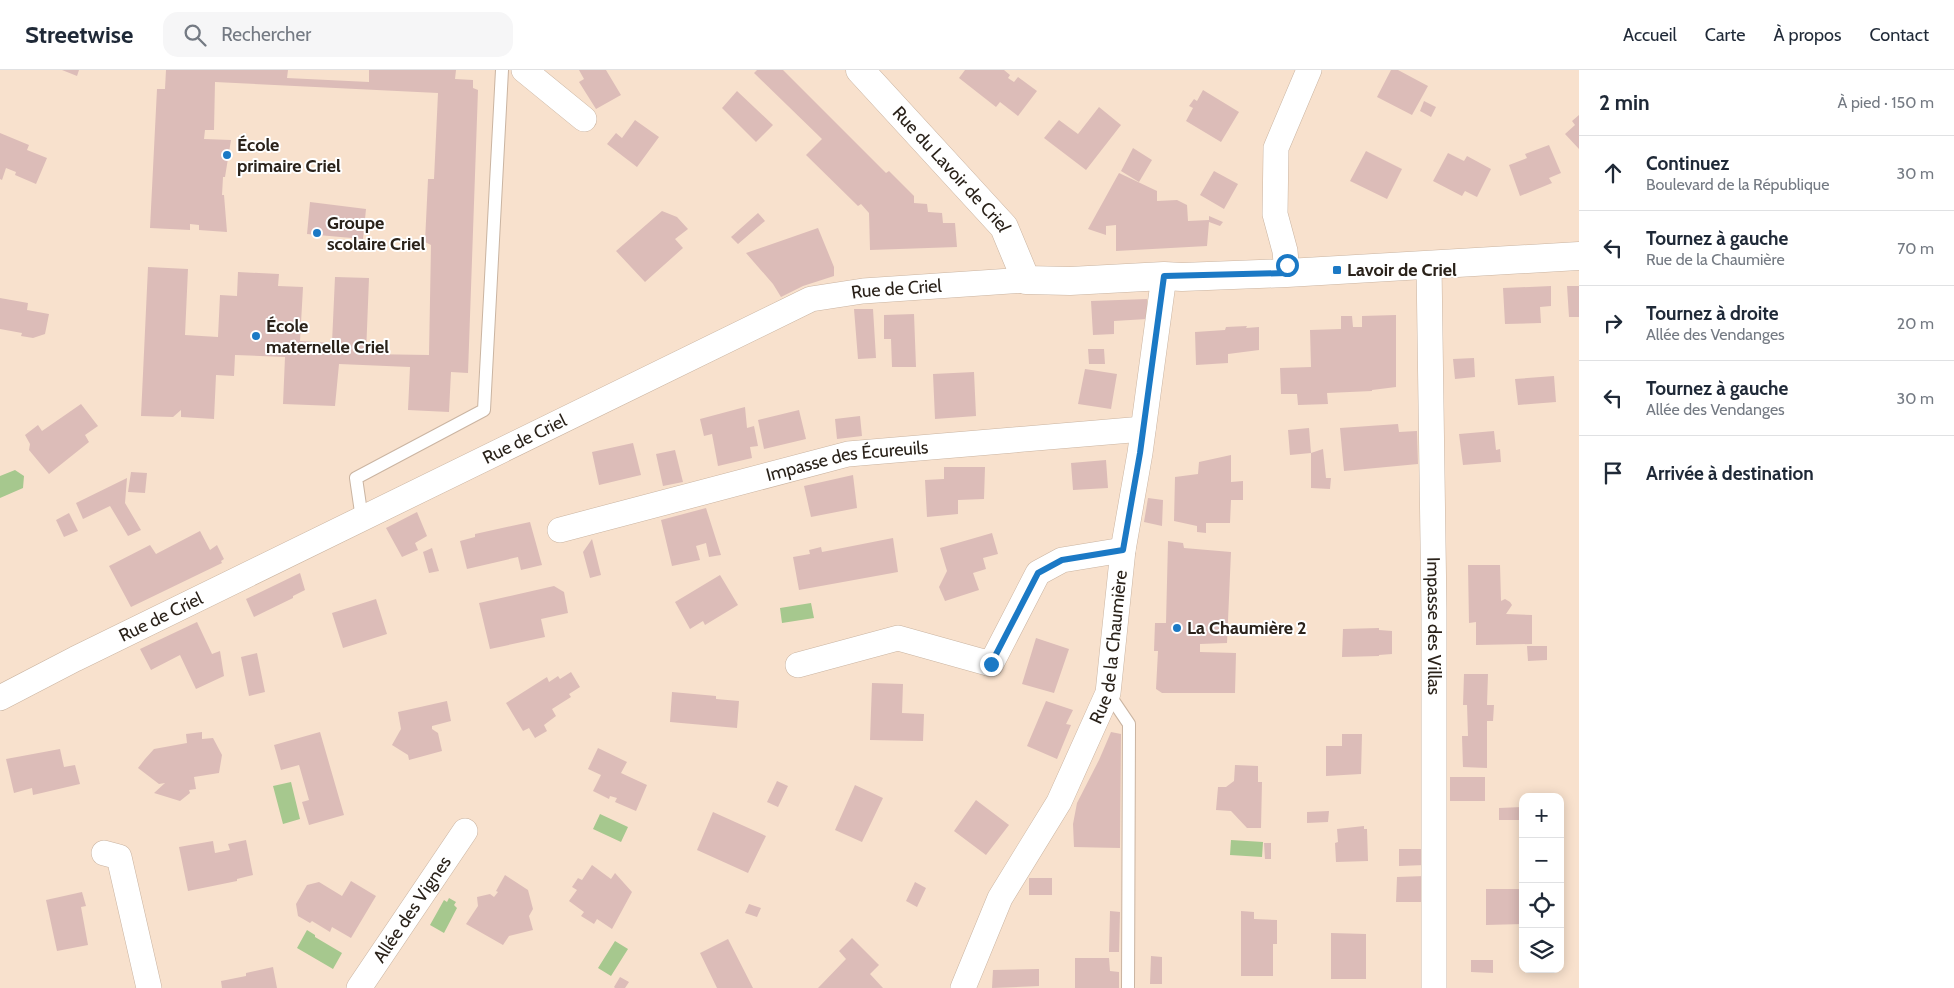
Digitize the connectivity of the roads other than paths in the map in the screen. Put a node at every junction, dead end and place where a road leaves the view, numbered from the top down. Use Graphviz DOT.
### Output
graph roads {
  1 [pos="502,70"];
  2 [pos="524,70"];
  3 [pos="860,70"];
  4 [pos="1309,70"];
  5 [pos="584,119"];
  6 [pos="1579,256"];
  7 [pos="1429,265"];
  8 [pos="1287,273"];
  9 [pos="1164,276"];
  10 [pos="1026,280"];
  11 [pos="1143,429"];
  12 [pos="362,520"];
  13 [pos="560,530"];
  14 [pos="1123,550"];
  15 [pos="798,665"];
  16 [pos="44,674"];
  17 [pos="0,679"];
  18 [pos="1108,694"];
  19 [pos="0,698"];
  20 [pos="465,831"];
  21 [pos="104,853"];
  22 [pos="149,988"];
  23 [pos="358,988"];
  24 [pos="963,988"];
  25 [pos="1128,988"];
  26 [pos="1434,988"];
  1 -- 12 [label="lane"];
  2 -- 5 [label="street"];
  3 -- 10 [label="street, Rue du Lavoir de Criel"];
  4 -- 8 [label="street"];
  6 -- 7 [label="street"];
  7 -- 8 [label="street"];
  7 -- 26 [label="street, Impasse des Villas"];
  8 -- 9 [label="street"];
  9 -- 10 [label="street"];
  9 -- 11 [label="street, Rue de la Chaumière"];
  10 -- 12 [label="street, Rue de Criel"];
  11 -- 13 [label="street, Impasse des Écureuils"];
  11 -- 14 [label="street, Rue de la Chaumière"];
  12 -- 16 [label="street, Rue de Criel"];
  14 -- 15 [label="street"];
  14 -- 18 [label="street, Rue de la Chaumière"];
  16 -- 17 [label="street, Rue de Criel"];
  16 -- 19 [label="street, Rue de Criel"];
  18 -- 24 [label="street, Rue de la Chaumière"];
  18 -- 25 [label="lane"];
  20 -- 23 [label="street, Allée des Vignes"];
  21 -- 22 [label="street"];
}
